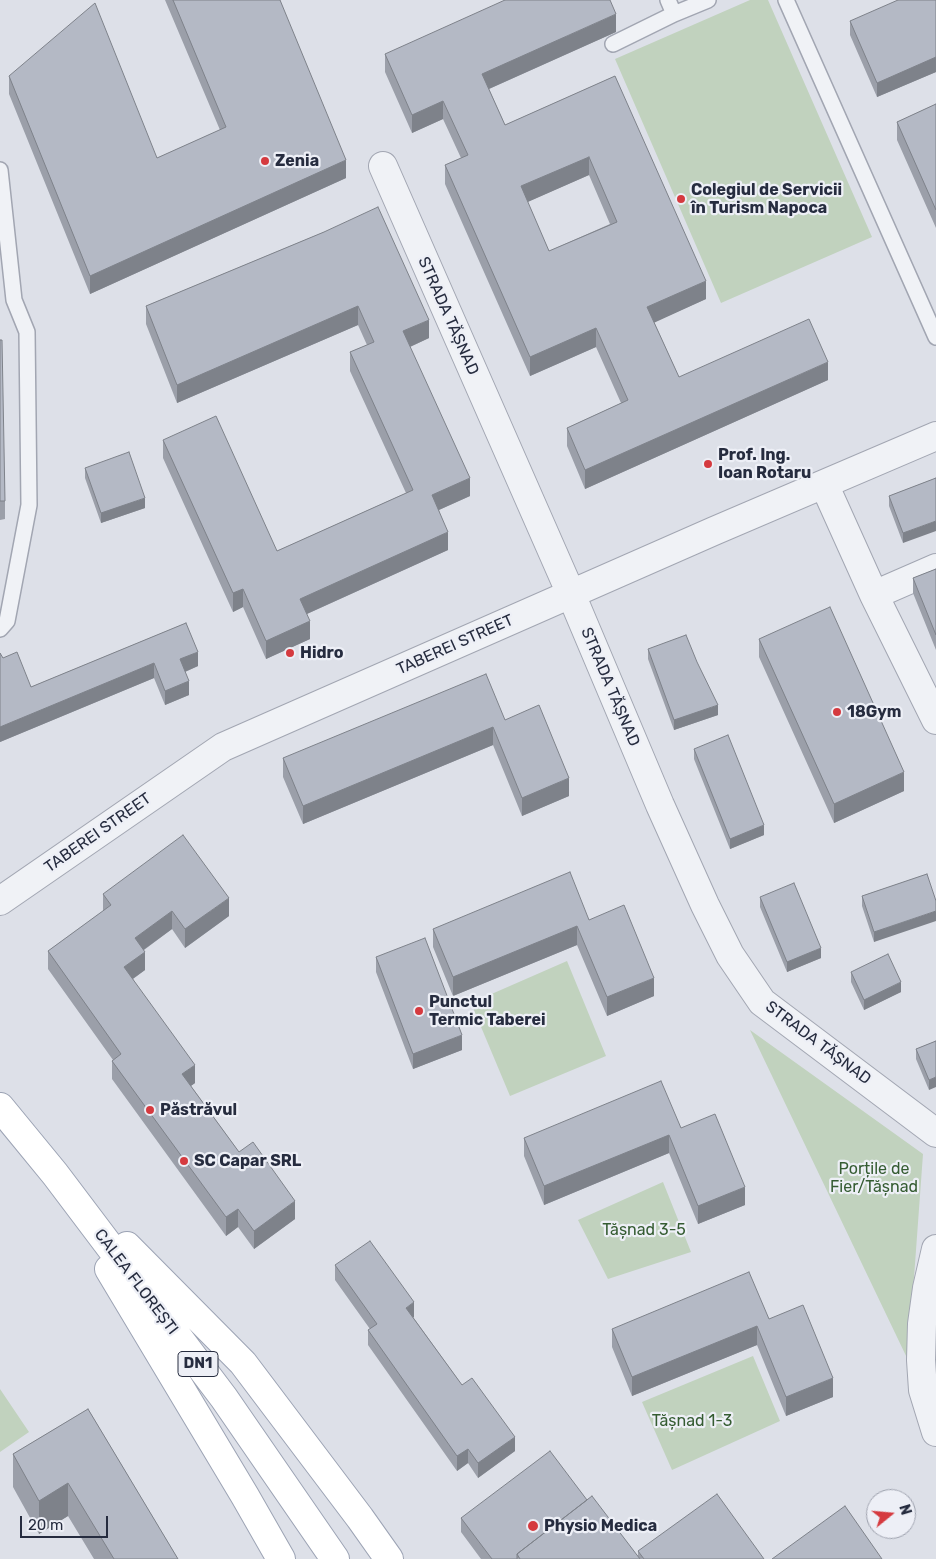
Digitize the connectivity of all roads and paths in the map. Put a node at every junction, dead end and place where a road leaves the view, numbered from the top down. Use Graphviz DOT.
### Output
graph roads {
  1 [pos="668,0"];
  2 [pos="708,0"];
  3 [pos="786,0"];
  4 [pos="674,14"];
  5 [pos="613,44"];
  6 [pos="383,166"];
  7 [pos="0,170"];
  8 [pos="936,337"];
  9 [pos="936,436"];
  10 [pos="824,484"];
  11 [pos="936,568"];
  12 [pos="571,594"];
  13 [pos="874,595"];
  14 [pos="0,629"];
  15 [pos="936,720"];
  16 [pos="0,901"];
  17 [pos="0,1107"];
  18 [pos="936,1133"];
  19 [pos="55,1174"];
  20 [pos="936,1249"];
  21 [pos="936,1432"];
  22 [pos="281,1559"];
  23 [pos="335,1559"];
  24 [pos="388,1559"];
  1 -- 4 [label="lane"];
  2 -- 4 [label="lane"];
  3 -- 8 [label="lane"];
  4 -- 5 [label="lane"];
  6 -- 12 [label="street, STRADA TĂȘNAD"];
  7 -- 14 [label="lane"];
  9 -- 10 [label="street, TABEREI STREET"];
  10 -- 12 [label="street, TABEREI STREET"];
  10 -- 13 [label="street"];
  11 -- 13 [label="street"];
  12 -- 16 [label="street, TABEREI STREET"];
  12 -- 18 [label="street, STRADA TĂȘNAD"];
  13 -- 15 [label="street"];
  17 -- 19 [label="main road, CALEA FLOREȘTI / DN1"];
  19 -- 22 [label="main road"];
  19 -- 23 [label="main road, CALEA FLOREȘTI / DN1"];
  19 -- 24 [label="main road"];
  20 -- 21 [label="street"];
}
